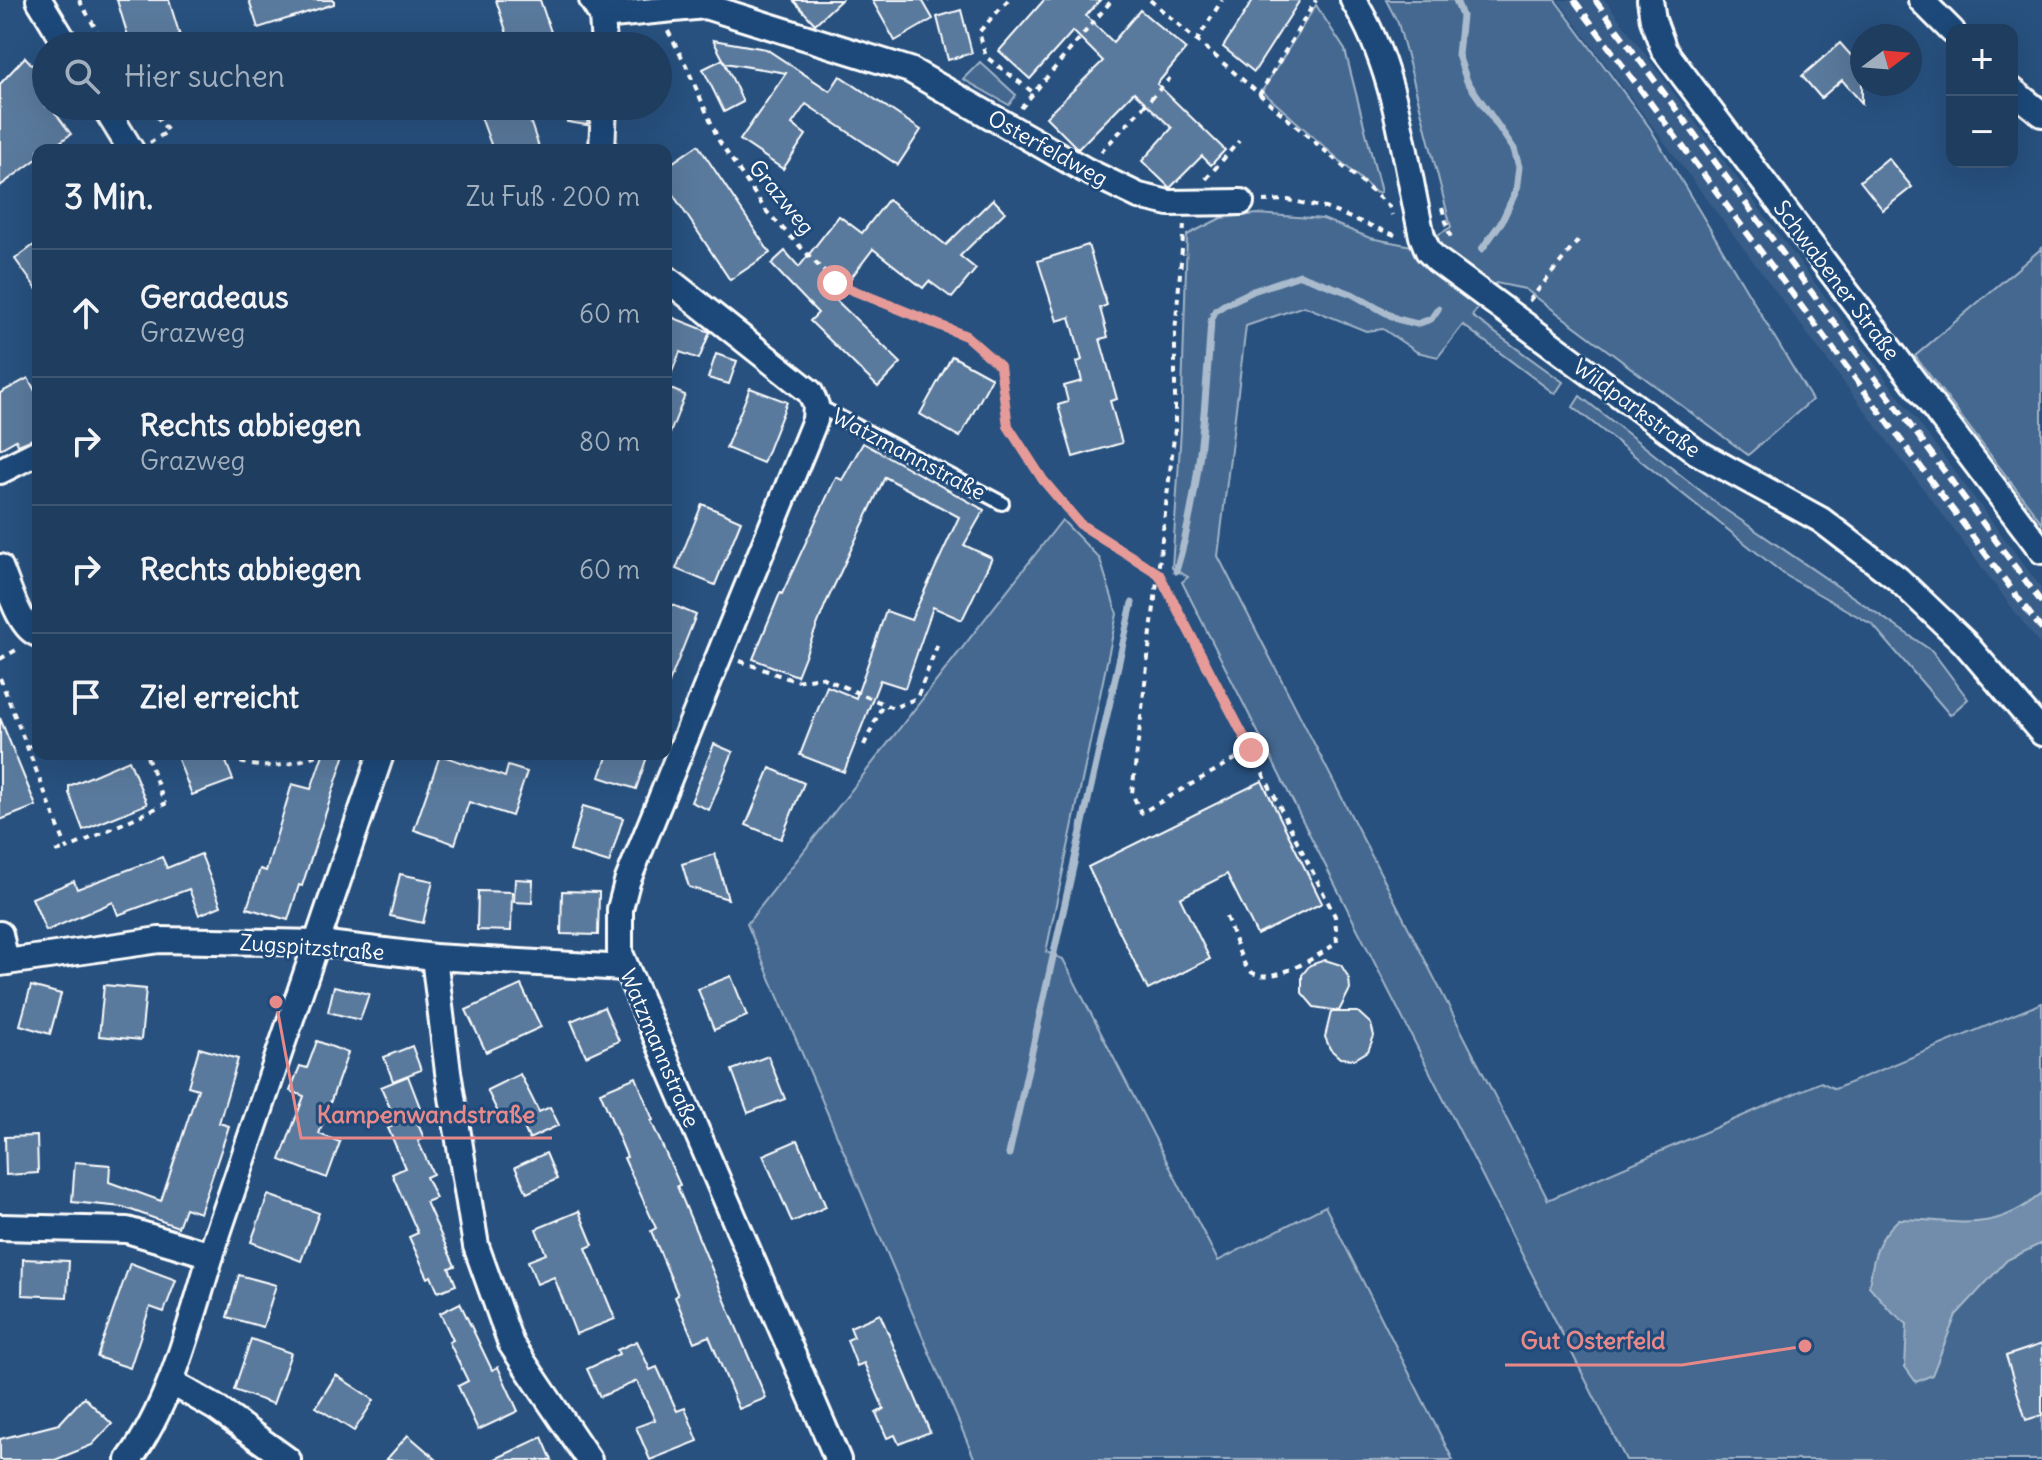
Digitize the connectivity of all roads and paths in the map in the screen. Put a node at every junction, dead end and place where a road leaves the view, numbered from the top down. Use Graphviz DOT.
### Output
graph roads {
  1 [pos="39,0"];
  2 [pos="79,0"];
  3 [pos="1008,0"];
  4 [pos="1112,0"];
  5 [pos="1150,0"];
  6 [pos="1222,0"];
  7 [pos="1316,0"];
  8 [pos="1353,0"];
  9 [pos="1650,0"];
  10 [pos="1921,0"];
  11 [pos="708,3"];
  12 [pos="597,8"];
  13 [pos="655,12"];
  14 [pos="1946,25"];
  15 [pos="58,32"];
  16 [pos="98,32"];
  17 [pos="601,32"];
  18 [pos="667,32"];
  19 [pos="672,41"];
  20 [pos="1196,42"];
  21 [pos="1170,78"];
  22 [pos="1034,93"];
  23 [pos="1259,95"];
  24 [pos="2018,95"];
  25 [pos="2042,114"];
  26 [pos="116,120"];
  27 [pos="160,120"];
  28 [pos="603,120"];
  29 [pos="1007,125"];
  30 [pos="1239,141"];
  31 [pos="136,144"];
  32 [pos="146,144"];
  33 [pos="602,144"];
  34 [pos="1085,170"];
  35 [pos="1241,202"];
  36 [pos="1187,203"];
  37 [pos="1581,237"];
  38 [pos="672,283"];
  39 [pos="1529,301"];
  40 [pos="816,405"];
  41 [pos="32,455"];
  42 [pos="0,471"];
  43 [pos="1002,503"];
  44 [pos="2042,551"];
  45 [pos="0,567"];
  46 [pos="1159,574"];
  47 [pos="32,632"];
  48 [pos="939,641"];
  49 [pos="730,658"];
  50 [pos="0,678"];
  51 [pos="883,704"];
  52 [pos="2042,733"];
  53 [pos="864,745"];
  54 [pos="32,746"];
  55 [pos="26,748"];
  56 [pos="1251,750"];
  57 [pos="148,760"];
  58 [pos="235,760"];
  59 [pos="302,760"];
  60 [pos="379,760"];
  61 [pos="67,849"];
  62 [pos="56,852"];
  63 [pos="1226,917"];
  64 [pos="0,934"];
  65 [pos="319,943"];
  66 [pos="434,957"];
  67 [pos="3,963"];
  68 [pos="625,968"];
  69 [pos="0,1227"];
  70 [pos="211,1255"];
  71 [pos="171,1382"];
  72 [pos="129,1460"];
  73 [pos="288,1460"];
  74 [pos="589,1460"];
  75 [pos="838,1460"];
  1 -- 15 [label="street"];
  2 -- 16 [label="path"];
  3 -- 22 [label="path"];
  4 -- 22 [label="path"];
  5 -- 20 [label="path"];
  6 -- 20 [label="path"];
  7 -- 23 [label="path"];
  8 -- 52 [label="street, Wildparkstraße"];
  9 -- 44 [label="street, Schwabener Straße"];
  10 -- 14 [label="street"];
  11 -- 13 [label="street"];
  11 -- 29 [label="street, Osterfeldweg"];
  12 -- 13 [label="street"];
  12 -- 17 [label="street"];
  13 -- 18 [label="path, Grazweg"];
  19 -- 46 [label="path, Grazweg"];
  20 -- 23 [label="path"];
  21 -- 34 [label="path"];
  22 -- 29 [label="path"];
  23 -- 35 [label="path"];
  24 -- 25 [label="street"];
  26 -- 31 [label="street"];
  27 -- 32 [label="path"];
  28 -- 33 [label="street"];
  29 -- 34 [label="street, Osterfeldweg"];
  30 -- 36 [label="path"];
  34 -- 36 [label="street, Osterfeldweg"];
  35 -- 36 [label="street, Osterfeldweg"];
  36 -- 46 [label="path"];
  37 -- 39 [label="path"];
  38 -- 40 [label="street, Watzmannstraße"];
  40 -- 43 [label="lane, Watzmannstraße"];
  40 -- 68 [label="street, Watzmannstraße"];
  41 -- 42 [label="street"];
  45 -- 47 [label="street"];
  46 -- 56 [label="path"];
  46 -- 56 [label="path"];
  48 -- 51 [label="path"];
  49 -- 51 [label="path"];
  50 -- 55 [label="path"];
  51 -- 53 [label="path"];
  54 -- 55 [label="path"];
  55 -- 61 [label="path"];
  56 -- 63 [label="path"];
  57 -- 61 [label="path"];
  58 -- 59 [label="path"];
  60 -- 65 [label="street"];
  61 -- 62 [label="path"];
  64 -- 67 [label="street"];
  65 -- 66 [label="street, Zugspitzstraße"];
  65 -- 67 [label="street, Zugspitzstraße"];
  65 -- 70 [label="street"];
  66 -- 68 [label="street, Zugspitzstraße"];
  66 -- 74 [label="street"];
  68 -- 75 [label="street, Watzmannstraße"];
  69 -- 70 [label="street"];
  70 -- 71 [label="street"];
  71 -- 72 [label="street"];
  71 -- 73 [label="street"];
}
